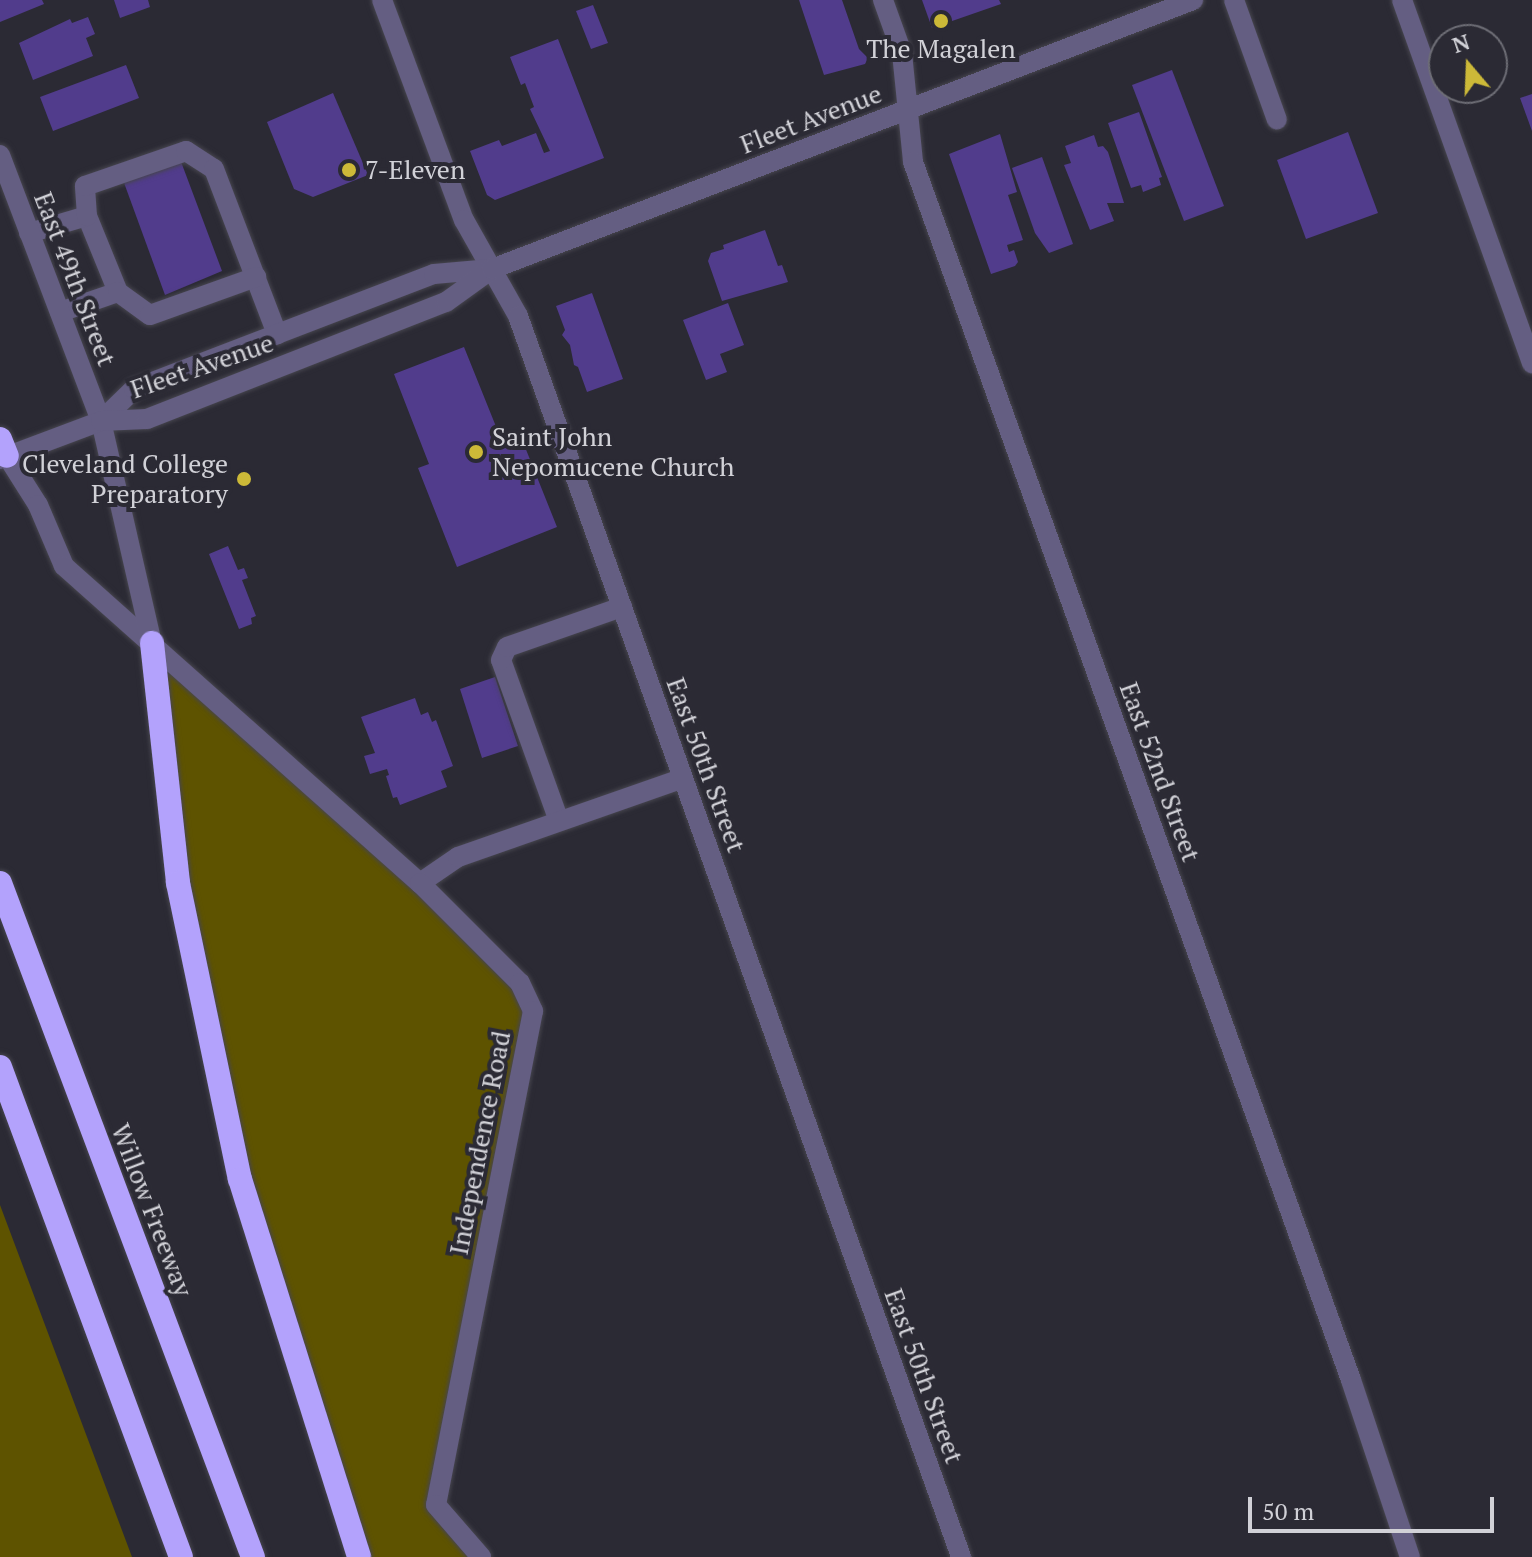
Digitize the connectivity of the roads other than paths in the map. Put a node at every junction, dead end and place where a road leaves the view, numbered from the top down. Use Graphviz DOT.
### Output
graph roads {
  1 [pos="382,0"];
  2 [pos="883,0"];
  3 [pos="1193,0"];
  4 [pos="1234,0"];
  5 [pos="1402,0"];
  6 [pos="909,109"];
  7 [pos="1277,120"];
  8 [pos="0,155"];
  9 [pos="87,216"];
  10 [pos="29,233"];
  11 [pos="492,269"];
  12 [pos="256,277"];
  13 [pos="118,292"];
  14 [pos="60,312"];
  15 [pos="277,334"];
  16 [pos="1532,363"];
  17 [pos="101,421"];
  18 [pos="2,452"];
  19 [pos="622,607"];
  20 [pos="152,643"];
  21 [pos="683,778"];
  22 [pos="559,821"];
  23 [pos="0,883"];
  24 [pos="420,883"];
  25 [pos="0,1067"];
  26 [pos="181,1557"];
  27 [pos="253,1557"];
  28 [pos="359,1557"];
  29 [pos="481,1557"];
  30 [pos="961,1557"];
  31 [pos="1410,1557"];
  1 -- 11 [label="street, East 50th Street"];
  2 -- 6 [label="street, East 52nd Street"];
  3 -- 6 [label="street, Fleet Avenue"];
  4 -- 7 [label="street"];
  5 -- 16 [label="street"];
  6 -- 11 [label="street, Fleet Avenue"];
  6 -- 31 [label="street, East 52nd Street"];
  8 -- 10 [label="street, East 49th Street"];
  9 -- 10 [label="street"];
  9 -- 12 [label="street"];
  9 -- 13 [label="street"];
  10 -- 14 [label="street, East 49th Street"];
  11 -- 15 [label="street, Fleet Avenue"];
  11 -- 17 [label="street, Fleet Avenue"];
  11 -- 19 [label="street, East 50th Street"];
  12 -- 13 [label="street"];
  12 -- 15 [label="street"];
  13 -- 14 [label="street"];
  14 -- 17 [label="street, East 49th Street"];
  15 -- 17 [label="street, Fleet Avenue"];
  17 -- 18 [label="street, Fleet Avenue"];
  17 -- 20 [label="street"];
  18 -- 20 [label="street, Independence Road"];
  19 -- 21 [label="street, East 50th Street"];
  19 -- 22 [label="street"];
  20 -- 24 [label="street, Independence Road"];
  20 -- 28 [label="highway"];
  21 -- 22 [label="street"];
  21 -- 30 [label="street, East 50th Street"];
  22 -- 24 [label="street"];
  23 -- 27 [label="highway, Willow Freeway"];
  24 -- 29 [label="street, Independence Road"];
  25 -- 26 [label="highway"];
}
